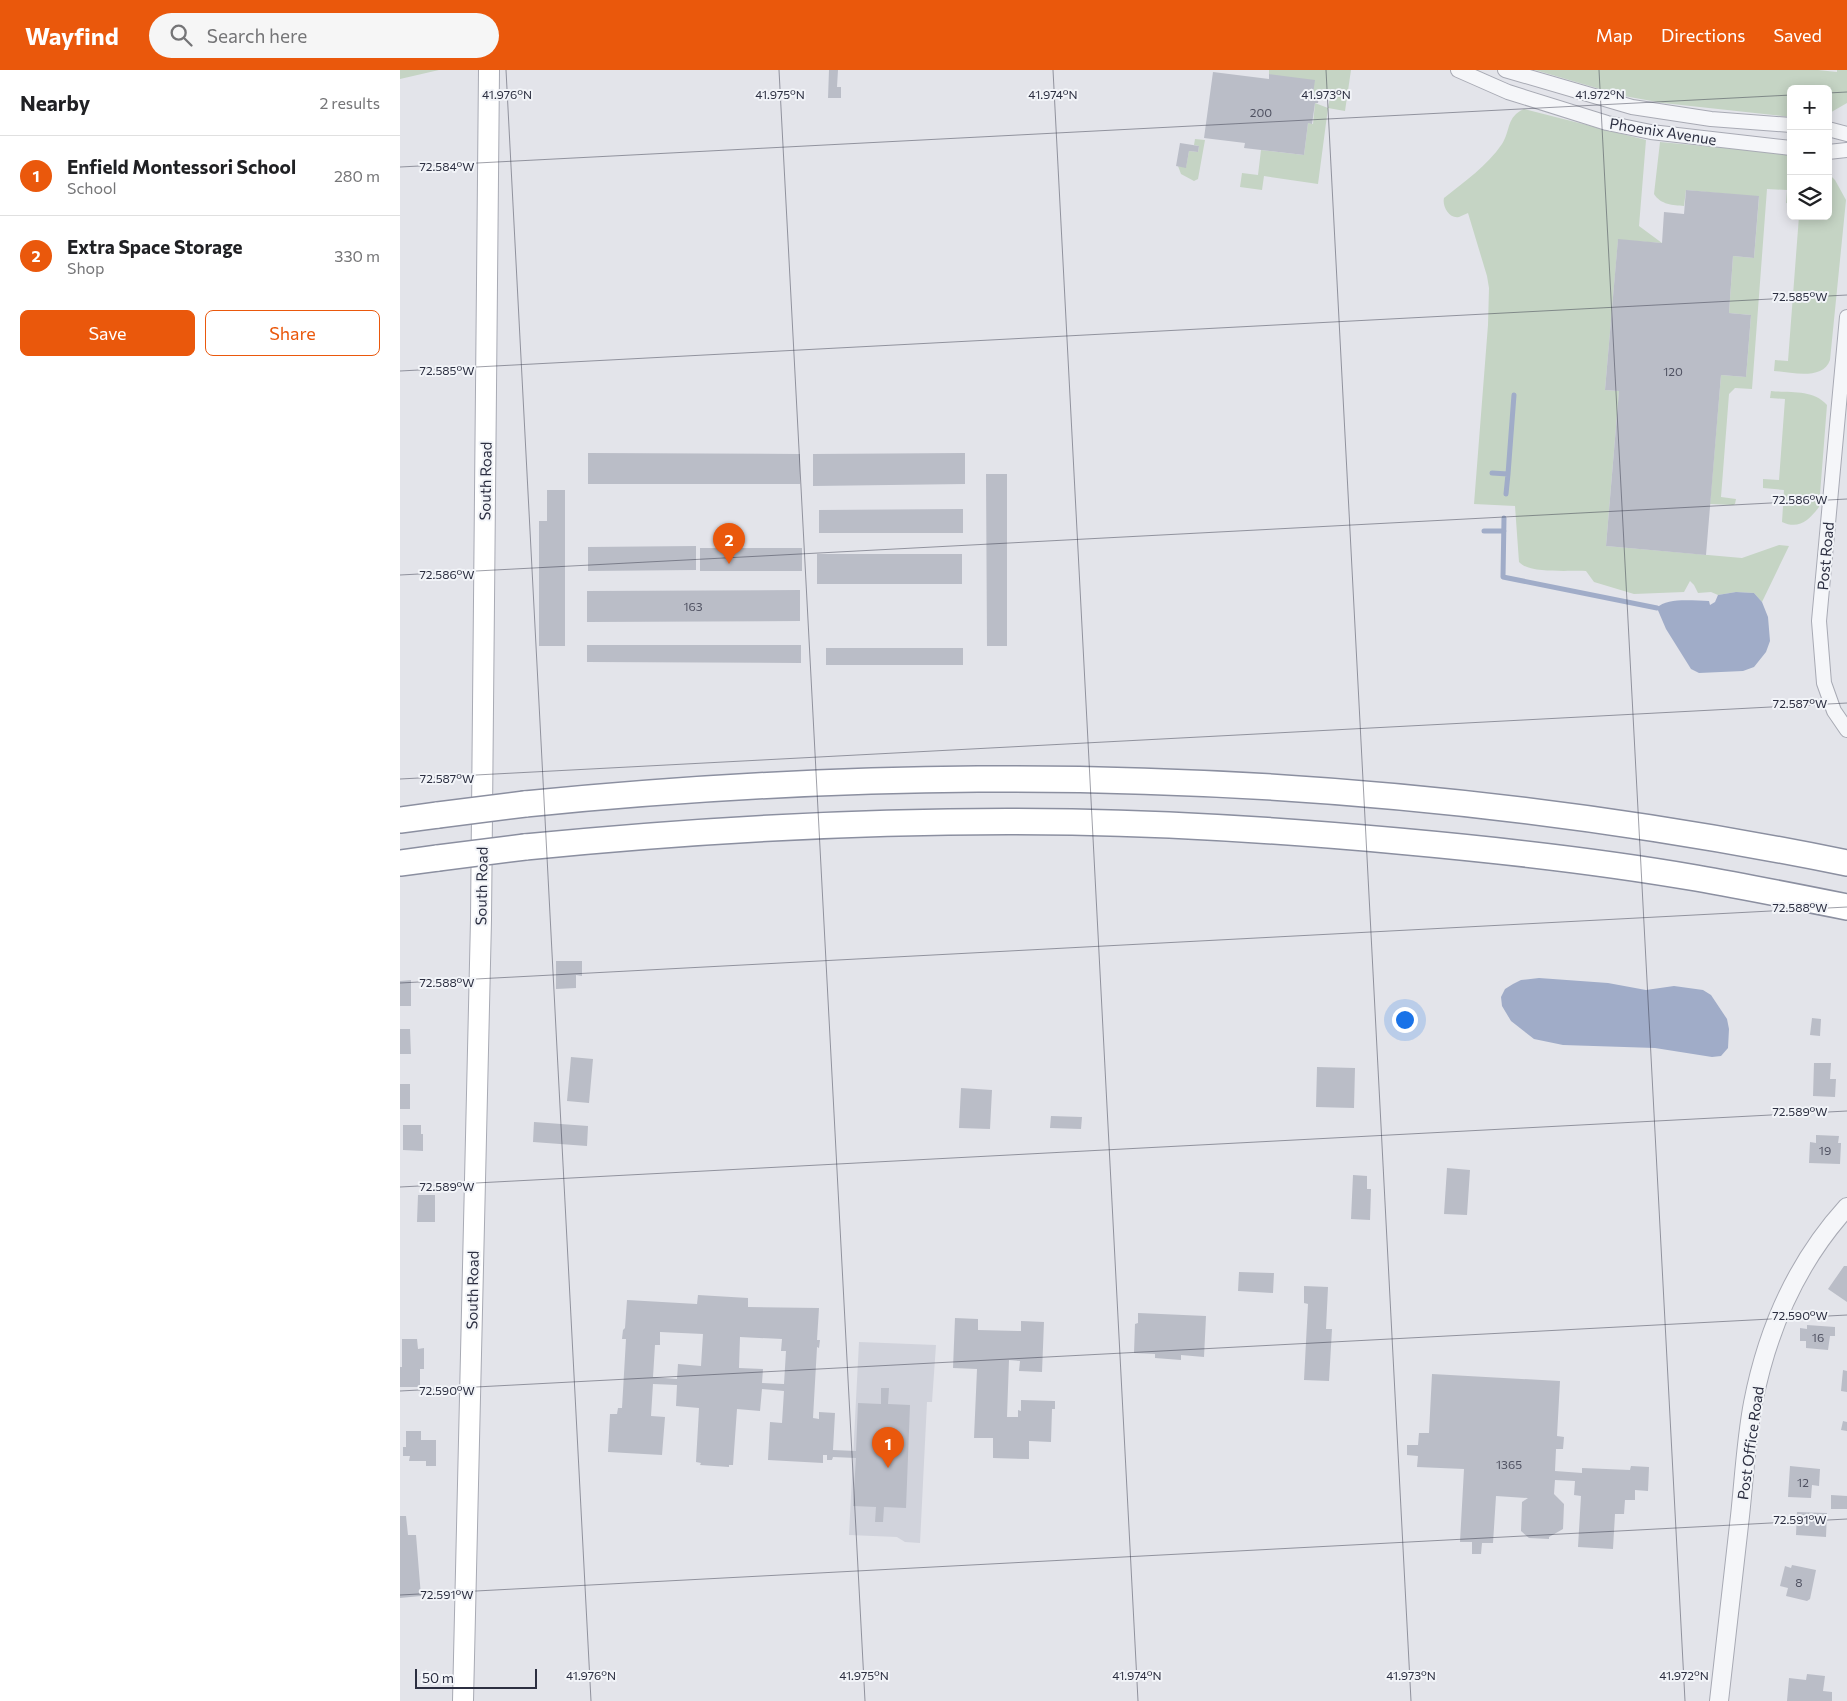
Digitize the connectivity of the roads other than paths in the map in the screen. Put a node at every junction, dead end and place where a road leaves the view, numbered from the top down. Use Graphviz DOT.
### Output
graph roads {
  1 [pos="489,70"];
  2 [pos="1458,70"];
  3 [pos="1508,71"];
  4 [pos="1508,92"];
  5 [pos="1787,125"];
  6 [pos="1832,130"];
  7 [pos="1847,134"];
  8 [pos="1787,148"];
  9 [pos="1847,150"];
  10 [pos="1832,152"];
  11 [pos="1847,317"];
  12 [pos="1847,730"];
  13 [pos="400,820"];
  14 [pos="400,863"];
  15 [pos="1847,863"];
  16 [pos="1847,908"];
  17 [pos="1847,1207"];
  18 [pos="463,1701"];
  19 [pos="1719,1701"];
  1 -- 18 [label="main road, South Road"];
  2 -- 4 [label="street, Phoenix Avenue"];
  3 -- 4 [label="street, Phoenix Avenue"];
  3 -- 5 [label="street, Phoenix Avenue"];
  4 -- 8 [label="street, Phoenix Avenue"];
  6 -- 7 [label="street"];
  9 -- 10 [label="street"];
  11 -- 12 [label="street, Post Road"];
  13 -- 15 [label="highway, bridge"];
  14 -- 16 [label="highway, bridge"];
  17 -- 19 [label="street, Post Office Road"];
}
